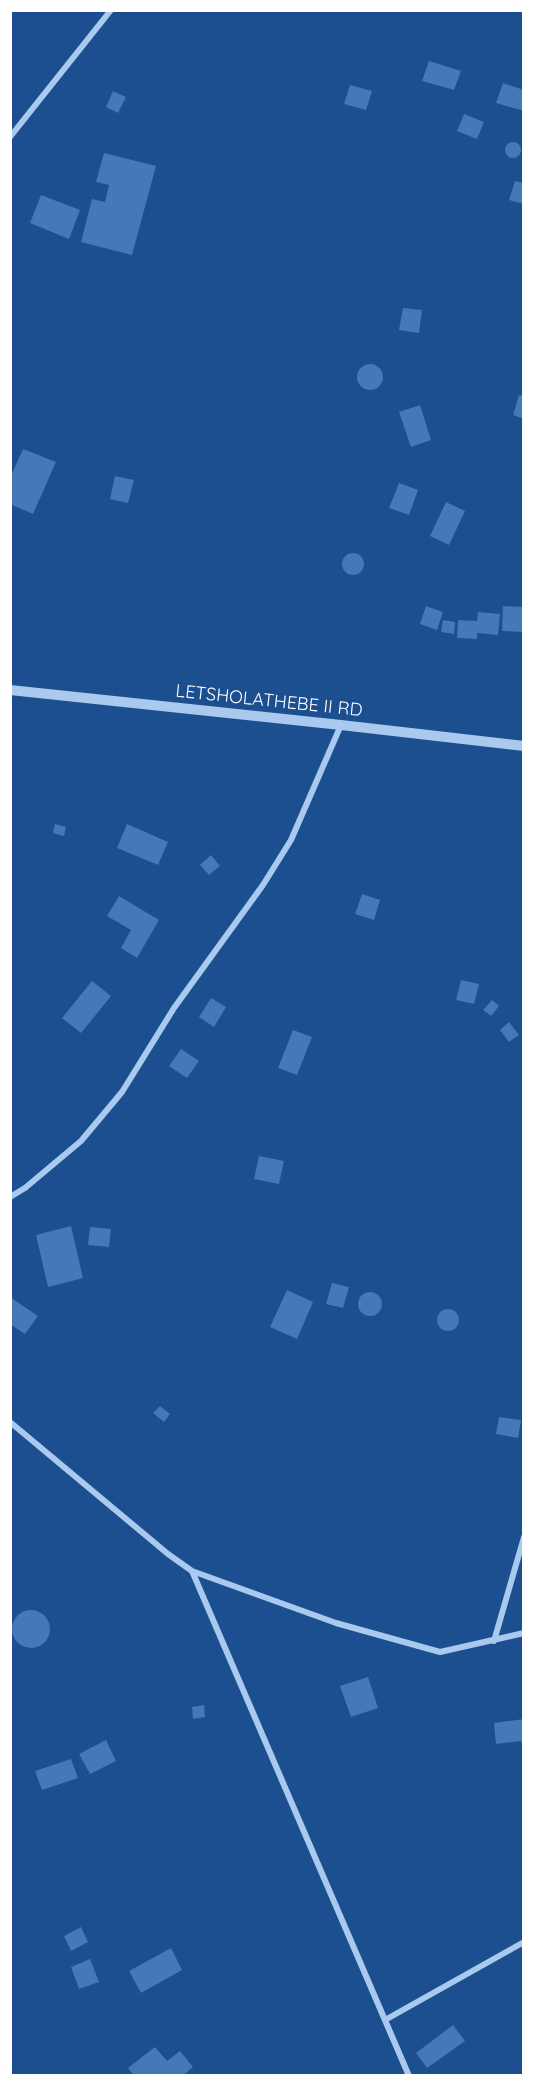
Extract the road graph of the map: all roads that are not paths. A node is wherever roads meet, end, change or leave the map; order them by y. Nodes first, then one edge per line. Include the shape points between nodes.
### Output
1 (111, 10) edge
2 (10, 137) edge
3 (10, 690) edge
4 (341, 724) junction
5 (524, 746) edge
6 (10, 1197) edge
7 (10, 1422) edge
8 (524, 1537) edge
9 (192, 1571) junction
10 (524, 1633) edge
11 (494, 1641) junction
12 (524, 1942) edge
13 (385, 2020) junction
14 (409, 2076) edge

1 - 2 street
3 - 4 street, LETSHOLATHEBE II RD
4 - 5 street, LETSHOLATHEBE II RD
4 - 6 street via 291,840 174,1008 122,1092 81,1141
7 - 9 street
8 - 11 street
9 - 11 street via 336,1623 440,1652
9 - 13 street
10 - 11 street
12 - 13 street
13 - 14 street

